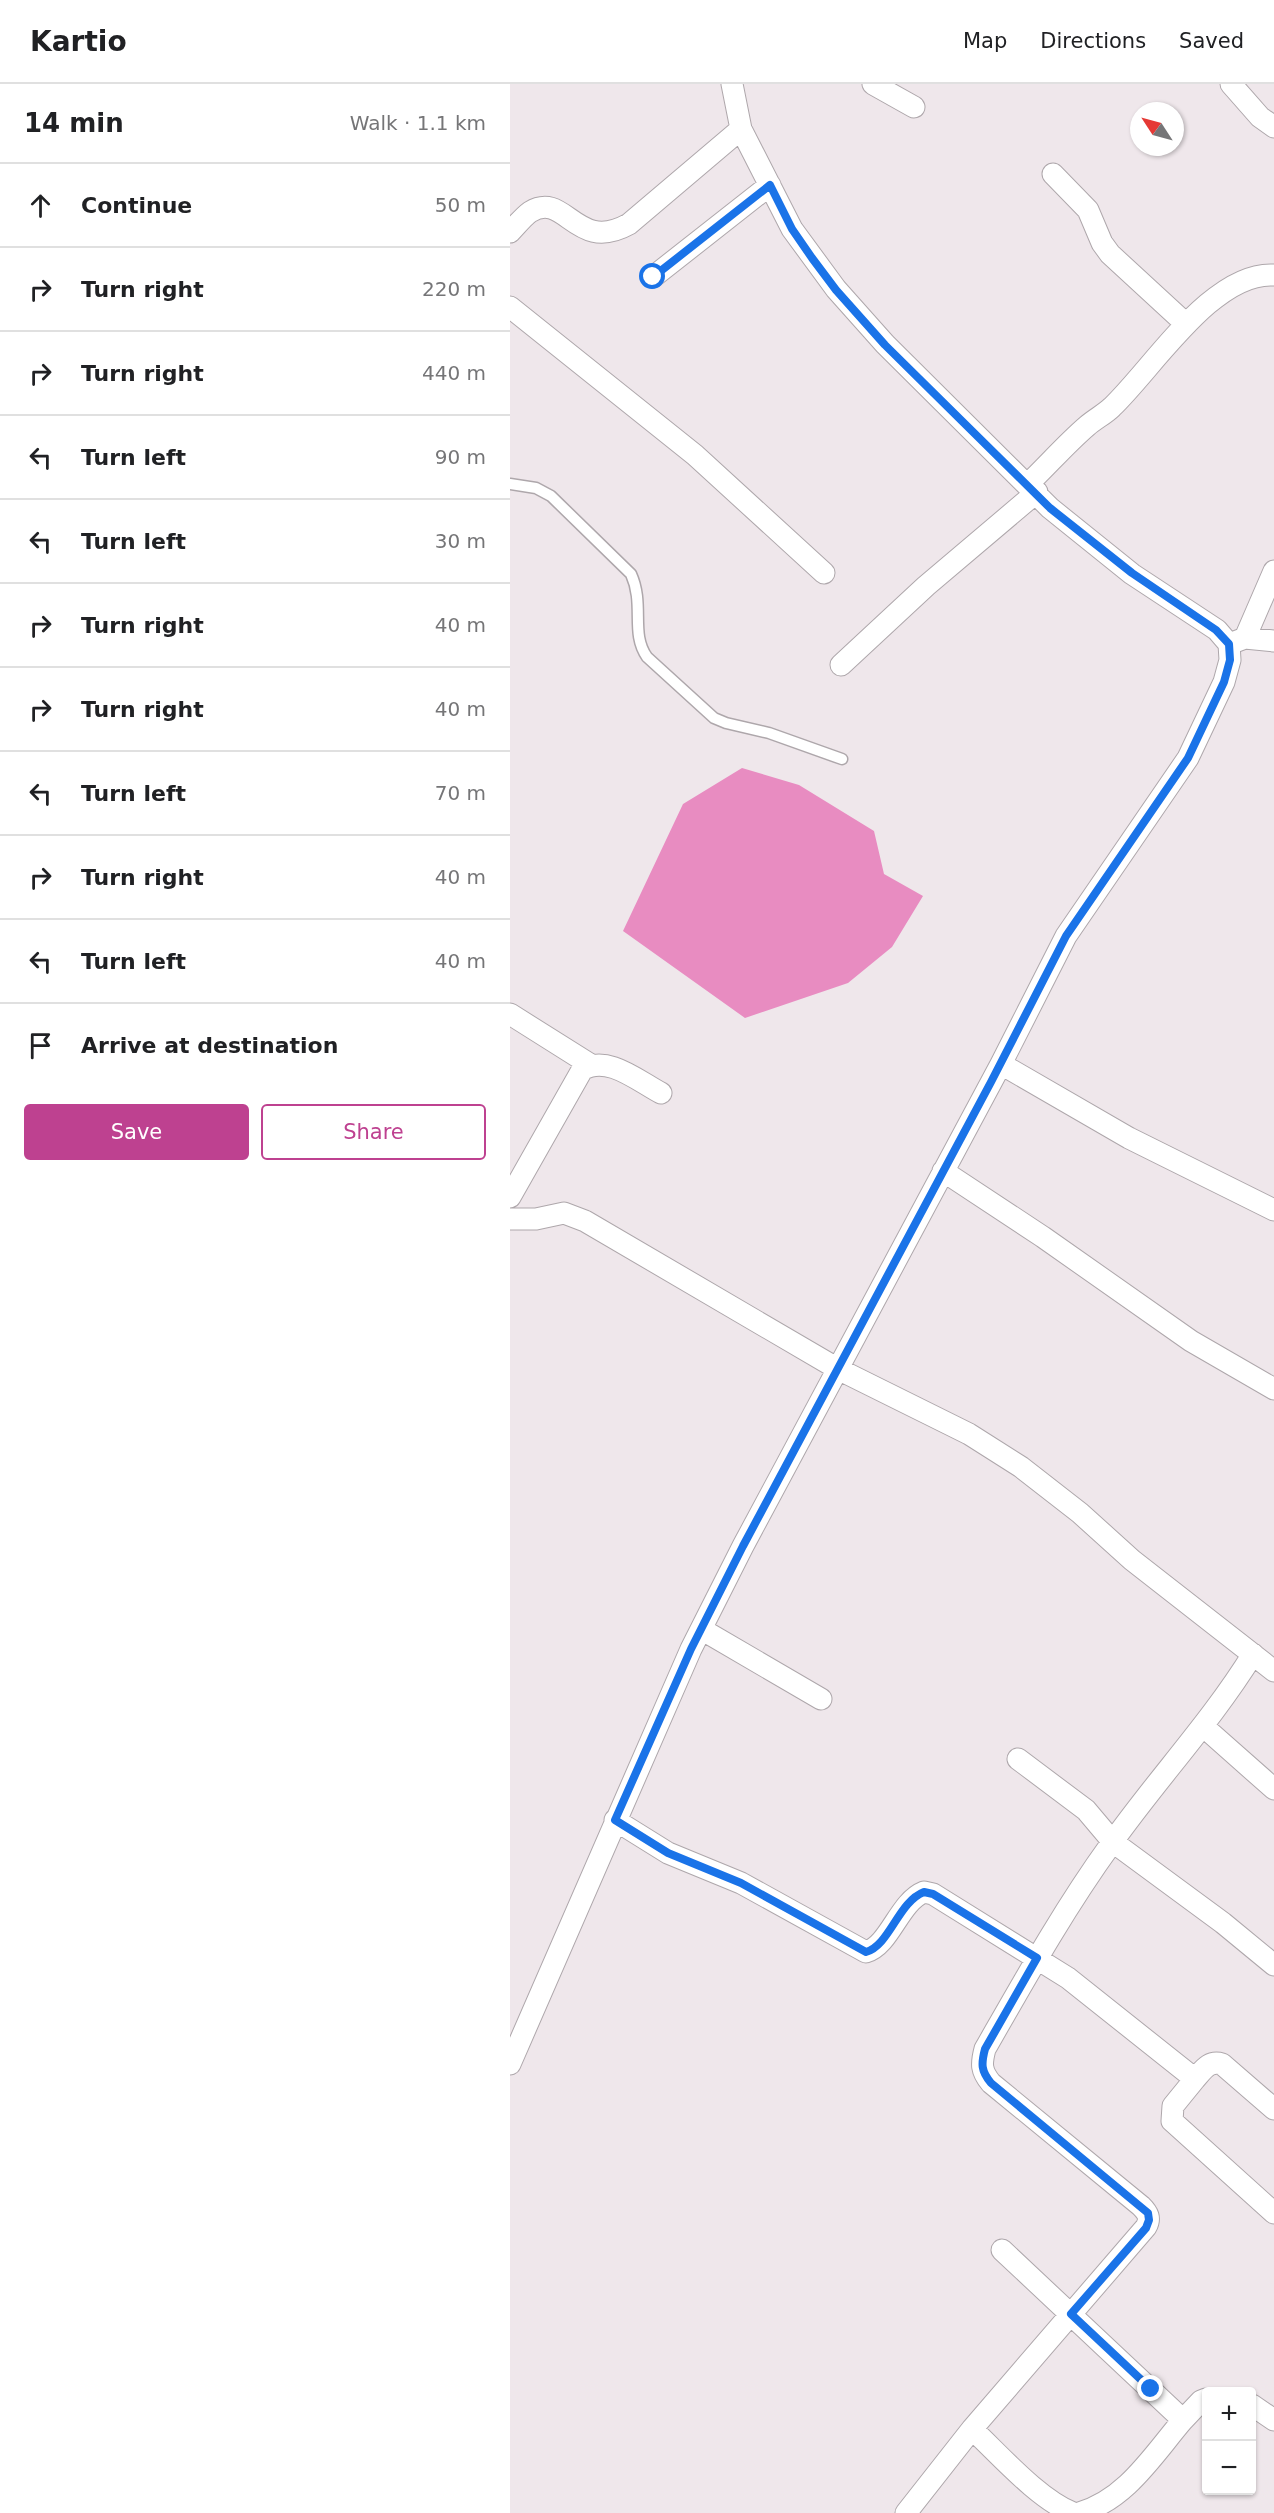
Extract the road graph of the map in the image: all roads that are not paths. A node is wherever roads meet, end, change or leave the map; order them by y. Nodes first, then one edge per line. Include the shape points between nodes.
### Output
1 (732, 84) edge
2 (873, 84) edge
3 (1231, 84) edge
4 (914, 107) dead end
5 (1274, 127) edge
6 (741, 129) junction
7 (1053, 174) dead end
8 (770, 185) junction
9 (510, 232) edge
10 (1274, 275) edge
11 (653, 277) dead end
12 (510, 307) edge
13 (1186, 324) junction
14 (510, 484) edge
15 (1033, 488) junction
16 (1274, 571) edge
17 (824, 573) dead end
18 (1237, 641) junction
19 (1274, 641) edge
20 (841, 665) dead end
21 (842, 759) dead end
22 (510, 1014) edge
23 (1000, 1064) junction
24 (591, 1065) junction
25 (661, 1093) dead end
26 (943, 1171) junction
27 (510, 1197) edge
28 (1274, 1210) edge
29 (510, 1219) edge
30 (838, 1369) junction
31 (1274, 1389) edge
32 (701, 1629) junction
33 (1253, 1654) junction
34 (1274, 1671) edge
35 (821, 1699) dead end
36 (1204, 1727) junction
37 (1018, 1759) dead end
38 (1274, 1789) edge
39 (615, 1820) junction
40 (1113, 1842) junction
41 (1037, 1958) junction
42 (1274, 1965) edge
43 (510, 2064) edge
44 (1195, 2079) junction
45 (1274, 2109) edge
46 (1274, 2213) edge
47 (1002, 2250) dead end
48 (1071, 2314) junction
49 (1202, 2401) edge
50 (1183, 2420) junction
51 (972, 2429) junction
52 (906, 2513) edge
53 (1072, 2513) edge
54 (1079, 2513) edge

1 - 6 street
2 - 4 street
3 - 5 street
6 - 8 street
6 - 9 street via 615,232 588,231 555,208 541,207
7 - 13 street via 1088,210 1110,254
8 - 11 street
8 - 15 street via 792,229 836,290 885,345
10 - 13 street via 1254,276 1234,285
12 - 17 street via 694,455
13 - 15 street via 1113,406 1081,431
14 - 21 lane via 551,496 631,574 638,588 639,646 714,717
15 - 18 street via 1050,508 1132,573
15 - 20 street
16 - 18 street
18 - 19 street
18 - 23 street via 1224,682 1188,758 1066,936
22 - 24 street
23 - 26 street
23 - 28 street via 1129,1138
24 - 25 street via 615,1068
24 - 27 street via 582,1070 573,1084
26 - 30 street
26 - 31 street via 1191,1341
29 - 30 street via 564,1213 585,1221
30 - 32 street
30 - 33 street via 969,1434 1021,1467
32 - 35 street
32 - 39 street
33 - 34 street
33 - 36 street
36 - 38 street
36 - 40 street
37 - 40 street via 1086,1810
39 - 41 street via 668,1853 741,1883 866,1952 878,1945 910,1900 924,1892
39 - 43 street
40 - 41 street
40 - 42 street
41 - 44 street
41 - 48 street via 985,2049 983,2074 1141,2206 1149,2220
44 - 45 street via 1215,2061
44 - 46 street via 1173,2106 1172,2121
47 - 48 street
48 - 50 street
48 - 51 street
49 - 50 street
50 - 54 street via 1122,2490 1091,2510
51 - 52 street
51 - 53 street via 1045,2496

